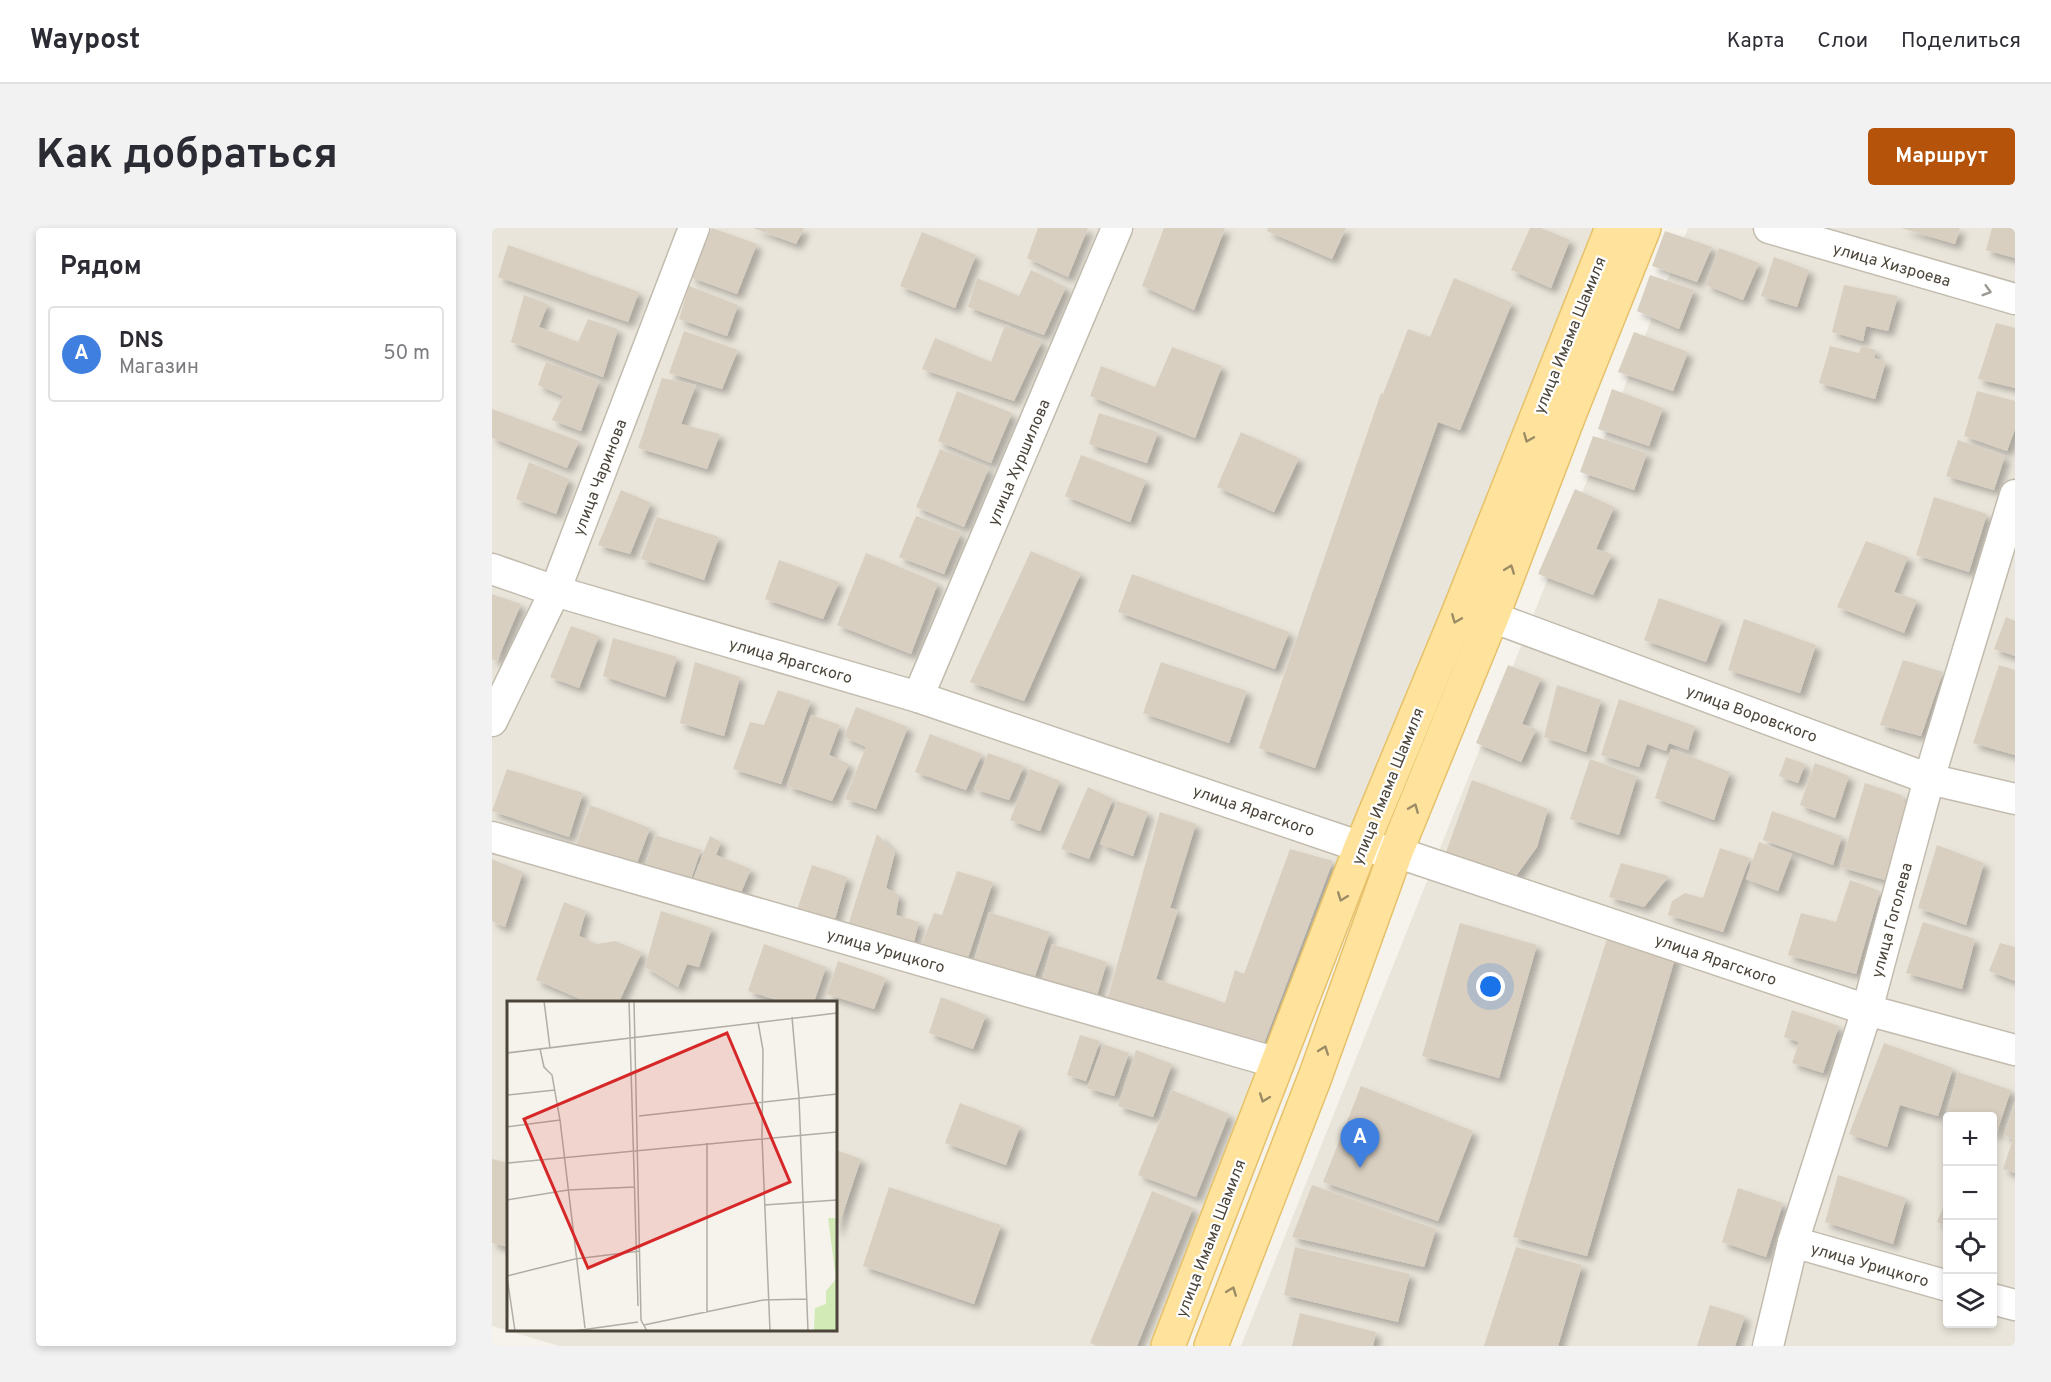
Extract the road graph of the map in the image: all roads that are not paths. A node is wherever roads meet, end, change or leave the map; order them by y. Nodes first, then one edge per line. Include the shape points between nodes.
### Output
1 (694, 228) edge
2 (1117, 228) edge
3 (1612, 228) edge
4 (1644, 228) edge
5 (1769, 228) edge
6 (2015, 300) edge
7 (2015, 495) edge
8 (492, 569) edge
9 (555, 591) junction
10 (1492, 617) junction
11 (918, 697) junction
12 (492, 721) edge
13 (1929, 779) junction
14 (2015, 799) edge
15 (492, 837) edge
16 (1361, 847) junction
17 (1396, 852) junction
18 (1867, 1010) junction
19 (2015, 1050) edge
20 (1279, 1056) junction
21 (1793, 1242) junction
22 (1943, 1285) edge
23 (1997, 1300) edge
24 (2015, 1305) edge
25 (1168, 1346) edge
26 (1211, 1346) edge
27 (1768, 1346) edge

1 - 9 street, улица Чаринова
2 - 11 street, улица Хуршилова
3 -> 16 main road, улица Имама Шамиля
10 -> 4 main road, улица Имама Шамиля
5 -> 6 street, улица Хизроева
7 - 13 street, улица Гоголева
8 - 9 street, улица Ярагского
9 - 11 street, улица Ярагского
9 - 12 street, улица Чаринова
10 - 13 street, улица Воровского
17 -> 10 main road, улица Имама Шамиля
11 - 16 street, улица Ярагского
13 - 14 street, улица Воровского
13 - 18 street, улица Гоголева
15 - 20 street, улица Урицкого via 1266,1060
16 - 17 street, улица Ярагского
16 -> 20 main road, улица Имама Шамиля
17 - 18 street, улица Ярагского
26 -> 17 main road, улица Имама Шамиля via 1315,1077
18 - 19 street, улица Ярагского
18 - 21 street, улица Гоголева
20 -> 25 main road, улица Имама Шамиля
21 - 22 street, улица Урицкого
21 - 27 street, улица Гоголева
23 - 24 street

